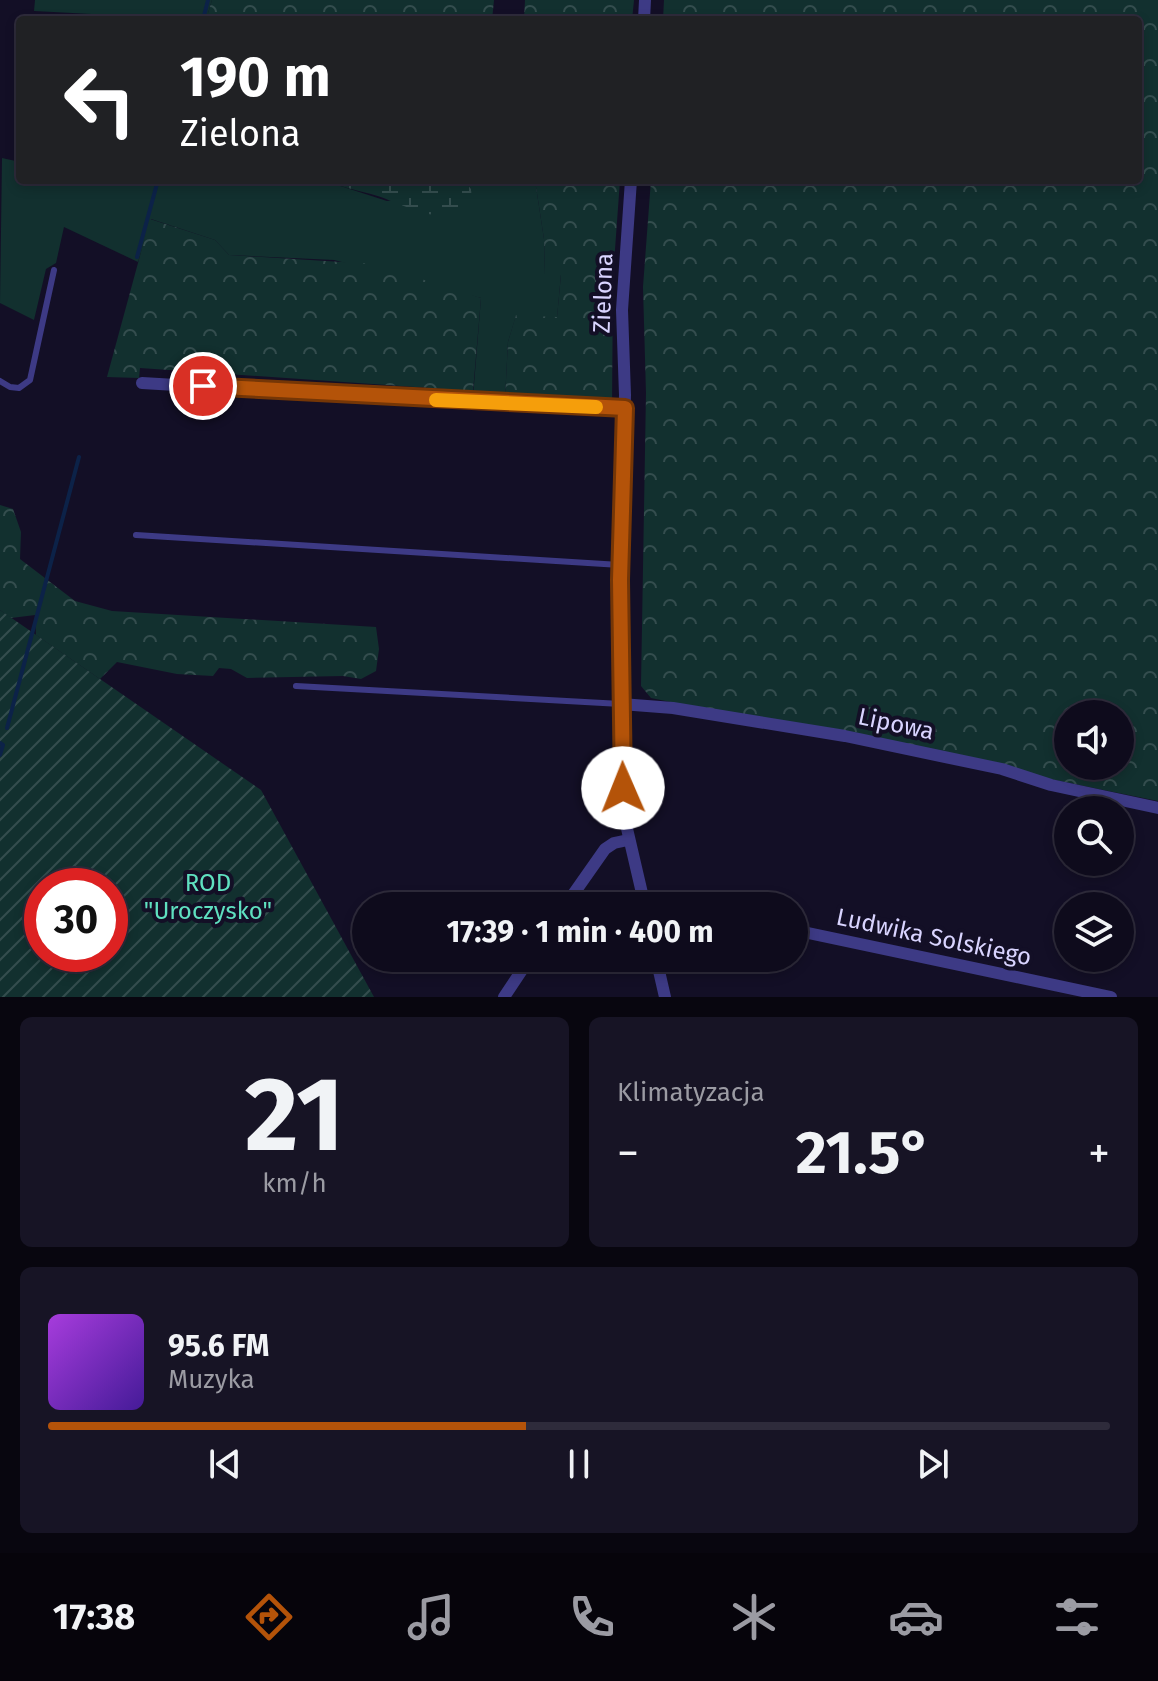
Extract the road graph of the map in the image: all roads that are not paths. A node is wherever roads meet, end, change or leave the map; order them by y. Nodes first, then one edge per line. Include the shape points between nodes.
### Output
1 (631, 184) edge
2 (54, 270) dead end
3 (0, 381) edge
4 (142, 383) dead end
5 (625, 408) junction
6 (136, 535) dead end
7 (620, 565) junction
8 (296, 686) dead end
9 (621, 704) junction
10 (1158, 808) edge
11 (628, 840) junction
12 (575, 892) edge
13 (641, 892) edge
14 (808, 933) edge
15 (521, 972) edge
16 (659, 972) edge
17 (504, 997) edge
18 (665, 997) edge
19 (1111, 997) edge

1 - 5 street, Zielona via 622,310
2 - 3 lane via 30,380 19,388
4 - 5 street
5 - 7 street, Zielona
6 - 7 lane
7 - 9 street, Zielona
8 - 9 lane
9 - 10 street, Lipowa via 845,736
9 - 11 street, Zielona
11 - 12 street via 605,849
11 - 13 street, Zielona
14 - 19 street, Ludwika Solskiego
15 - 17 street
16 - 18 street

